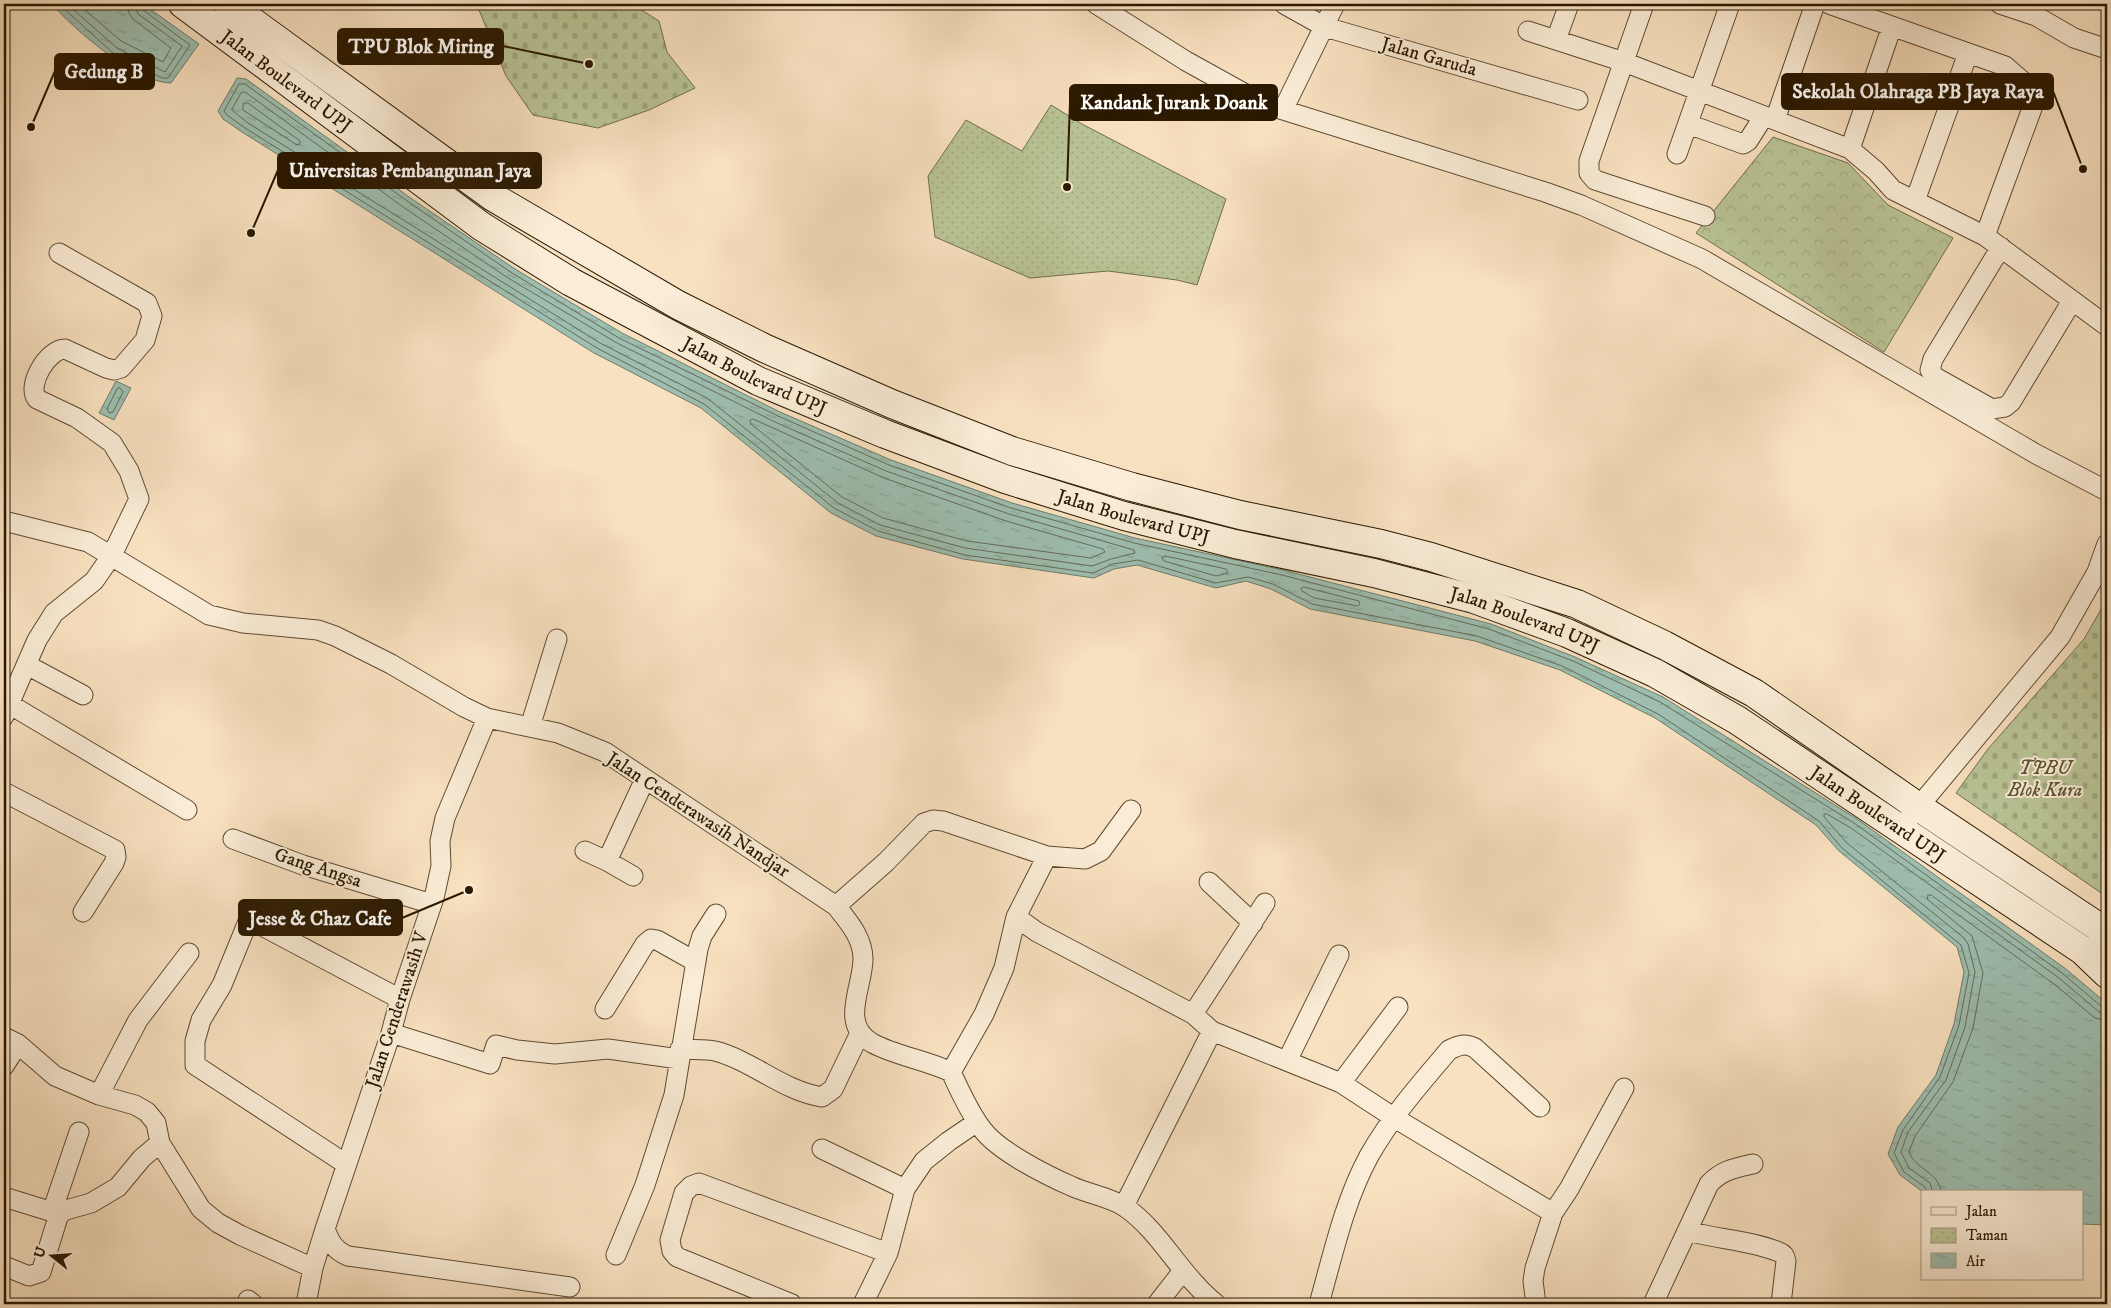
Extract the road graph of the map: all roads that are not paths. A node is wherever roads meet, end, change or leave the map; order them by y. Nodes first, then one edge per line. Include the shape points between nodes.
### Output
1 (182, 4) edge
2 (228, 4) edge
3 (1096, 4) edge
4 (1284, 4) edge
5 (1335, 4) edge
6 (1568, 4) edge
7 (1644, 4) edge
8 (1730, 4) edge
9 (1815, 4) edge
10 (1829, 4) edge
11 (2000, 4) edge
12 (2038, 10) edge
13 (1892, 26) junction
14 (1324, 27) junction
15 (1528, 31) dead end
16 (248, 35) junction
17 (1556, 40) junction
18 (2107, 50) edge
19 (1968, 53) junction
20 (1624, 62) junction
21 (1700, 91) junction
22 (1578, 100) dead end
23 (1283, 110) junction
24 (1769, 118) junction
25 (1688, 124) junction
26 (1850, 149) junction
27 (1677, 154) dead end
28 (1915, 201) junction
29 (1705, 216) dead end
30 (1985, 236) junction
31 (2001, 247) junction
32 (59, 253) dead end
33 (2072, 301) junction
34 (2107, 326) edge
35 (2107, 492) edge
36 (4, 521) edge
37 (2107, 544) edge
38 (112, 555) junction
39 (557, 639) dead end
40 (27, 665) junction
41 (83, 695) dead end
42 (5, 707) edge
43 (487, 718) junction
44 (530, 727) junction
45 (645, 779) junction
46 (4, 792) edge
47 (1917, 806) junction
48 (187, 810) dead end
49 (1131, 810) dead end
50 (1900, 829) junction
51 (233, 839) dead end
52 (585, 851) dead end
53 (1046, 856) junction
54 (608, 861) junction
55 (633, 876) dead end
56 (1209, 882) dead end
57 (1265, 903) dead end
58 (432, 904) junction
59 (836, 906) junction
60 (83, 912) dead end
61 (716, 914) dead end
62 (1016, 917) junction
63 (1253, 922) junction
64 (2107, 936) edge
65 (189, 953) dead end
66 (1339, 955) dead end
67 (696, 962) junction
68 (2107, 974) edge
69 (400, 999) junction
70 (1398, 1007) dead end
71 (605, 1009) dead end
72 (1193, 1014) junction
73 (1212, 1031) junction
74 (392, 1033) junction
75 (860, 1033) junction
76 (11, 1041) edge
77 (679, 1054) junction
78 (1287, 1060) junction
79 (4, 1066) edge
80 (950, 1072) junction
81 (1341, 1083) junction
82 (1624, 1088) dead end
83 (99, 1095) junction
84 (1540, 1107) dead end
85 (1393, 1118) junction
86 (977, 1122) junction
87 (79, 1132) dead end
88 (160, 1143) junction
89 (822, 1149) dead end
90 (346, 1164) junction
91 (1753, 1164) dead end
92 (905, 1189) junction
93 (4, 1197) edge
94 (1124, 1206) junction
95 (56, 1213) junction
96 (1553, 1213) junction
97 (325, 1229) junction
98 (1688, 1231) junction
99 (888, 1253) junction
100 (616, 1255) dead end
101 (4, 1266) edge
102 (313, 1268) junction
103 (1182, 1272) junction
104 (570, 1287) dead end
105 (306, 1304) edge
106 (792, 1304) edge
107 (863, 1304) edge
108 (1157, 1304) edge
109 (1216, 1304) edge
110 (1318, 1304) edge
111 (1536, 1304) edge
112 (1653, 1304) edge
113 (1782, 1304) edge

1 - 16 street, Jalan Boulevard UPJ
2 - 16 street, Jalan Boulevard UPJ
3 - 23 street via 1250,98
4 - 14 street, Jalan Garuda
5 - 14 street
6 - 17 street
7 - 20 street
8 - 21 street
9 - 24 street
10 - 13 street
11 - 12 street
12 - 18 street via 2074,38
13 - 19 street
13 - 26 street
14 - 22 street, Jalan Garuda
14 - 23 street
15 - 17 street
16 - 47 street, Jalan Boulevard UPJ via 493,197 678,306 764,348 892,404 1012,451 1132,488 1240,516 1431,557 1577,604 1754,693
16 - 50 street, Jalan Boulevard UPJ via 384,155 481,226 571,282 758,381 1005,479 1115,514 1474,599 1567,633 1655,673 1737,720
17 - 20 street
19 - 28 street
19 - 30 street via 2005,66 2034,91 2034,103
20 - 21 street
20 - 29 street via 1589,161 1589,173 1595,180
21 - 24 street
21 - 25 street
23 - 35 street via 1545,192 1702,259
24 - 25 street via 1743,144
24 - 26 street
25 - 27 street
26 - 28 street via 1893,190
28 - 30 street
30 - 31 street
31 - 33 street
31 - 33 street via 1933,359 1930,370 1935,377 1992,408 2005,407
32 - 38 street via 147,303 152,316 145,340 121,368 106,368 65,349 58,349 42,366 32,388 37,399 77,418 112,443 129,470 139,499
33 - 34 street
36 - 38 street, Jalan Cenderawasih Nandjar via 88,542
37 - 47 street via 2097,572 2060,637
38 - 40 street via 94,581 54,613 37,640
38 - 43 street, Jalan Cenderawasih Nandjar via 209,615 242,623 310,628 327,633 392,664
39 - 44 street
40 - 41 street
40 - 42 street
42 - 48 street
43 - 44 street, Jalan Cenderawasih Nandjar
43 - 58 street, Jalan Cenderawasih V via 445,818 440,841 441,866
44 - 45 street, Jalan Cenderawasih Nandjar via 558,733 605,752
45 - 54 street
45 - 59 street, Jalan Cenderawasih Nandjar
46 - 60 street via 115,850 114,863
47 - 50 street
47 - 64 street, Jalan Boulevard UPJ via 2097,926
49 - 53 street via 1101,851 1085,859
50 - 68 street, Jalan Boulevard UPJ via 2082,950
51 - 58 street, Gang Angsa via 302,865
52 - 54 street
53 - 59 street via 933,820 924,823
53 - 62 street
54 - 55 street
56 - 63 street
57 - 63 street
58 - 69 street, Jalan Cenderawasih V
59 - 75 street, Jalan Cenderawasih Nandjar via 853,926 861,946 863,960 854,1017
61 - 67 street via 702,936
62 - 72 street via 1036,932
62 - 80 street via 1004,968 984,1014
63 - 72 street
65 - 83 street via 138,1020
66 - 78 street
67 - 71 street via 650,939
67 - 77 street
69 - 74 street, Jalan Cenderawasih V
69 - 90 street via 249,919 222,986 201,1020 195,1041 195,1065
70 - 81 street
72 - 73 street
73 - 78 street
73 - 94 street
74 - 77 street via 490,1064 496,1045 555,1054 608,1048
74 - 90 street, Jalan Cenderawasih V
75 - 77 street via 833,1089 822,1097 806,1094 714,1051
75 - 80 street via 871,1043
76 - 79 street
76 - 83 street via 55,1076
77 - 100 street via 674,1095 665,1125
78 - 81 street
80 - 86 street
81 - 85 street
82 - 96 street
83 - 88 street via 135,1104 147,1112 156,1123
84 - 85 street via 1475,1048 1458,1045 1449,1050
85 - 96 street
85 - 110 street via 1368,1158 1348,1205
86 - 92 street via 924,1161
86 - 94 street via 1000,1146 1029,1164 1072,1186
87 - 95 street
88 - 95 street via 142,1158 118,1187 91,1203
88 - 102 street via 201,1208 218,1223
89 - 92 street
90 - 97 street, Jalan Cenderawasih V
91 - 98 street via 1726,1169 1708,1184
92 - 99 street
93 - 95 street
94 - 103 street via 1159,1241
95 - 101 street via 41,1272 28,1276
96 - 111 street via 1535,1268
97 - 102 street, Jalan Cenderawasih V
97 - 104 street via 334,1247 348,1256
98 - 112 street
98 - 113 street via 1780,1252 1786,1261
99 - 106 street via 699,1183 691,1186 684,1193 670,1240 677,1258
99 - 107 street
102 - 105 street, Jalan Cenderawasih V
103 - 108 street
103 - 109 street

